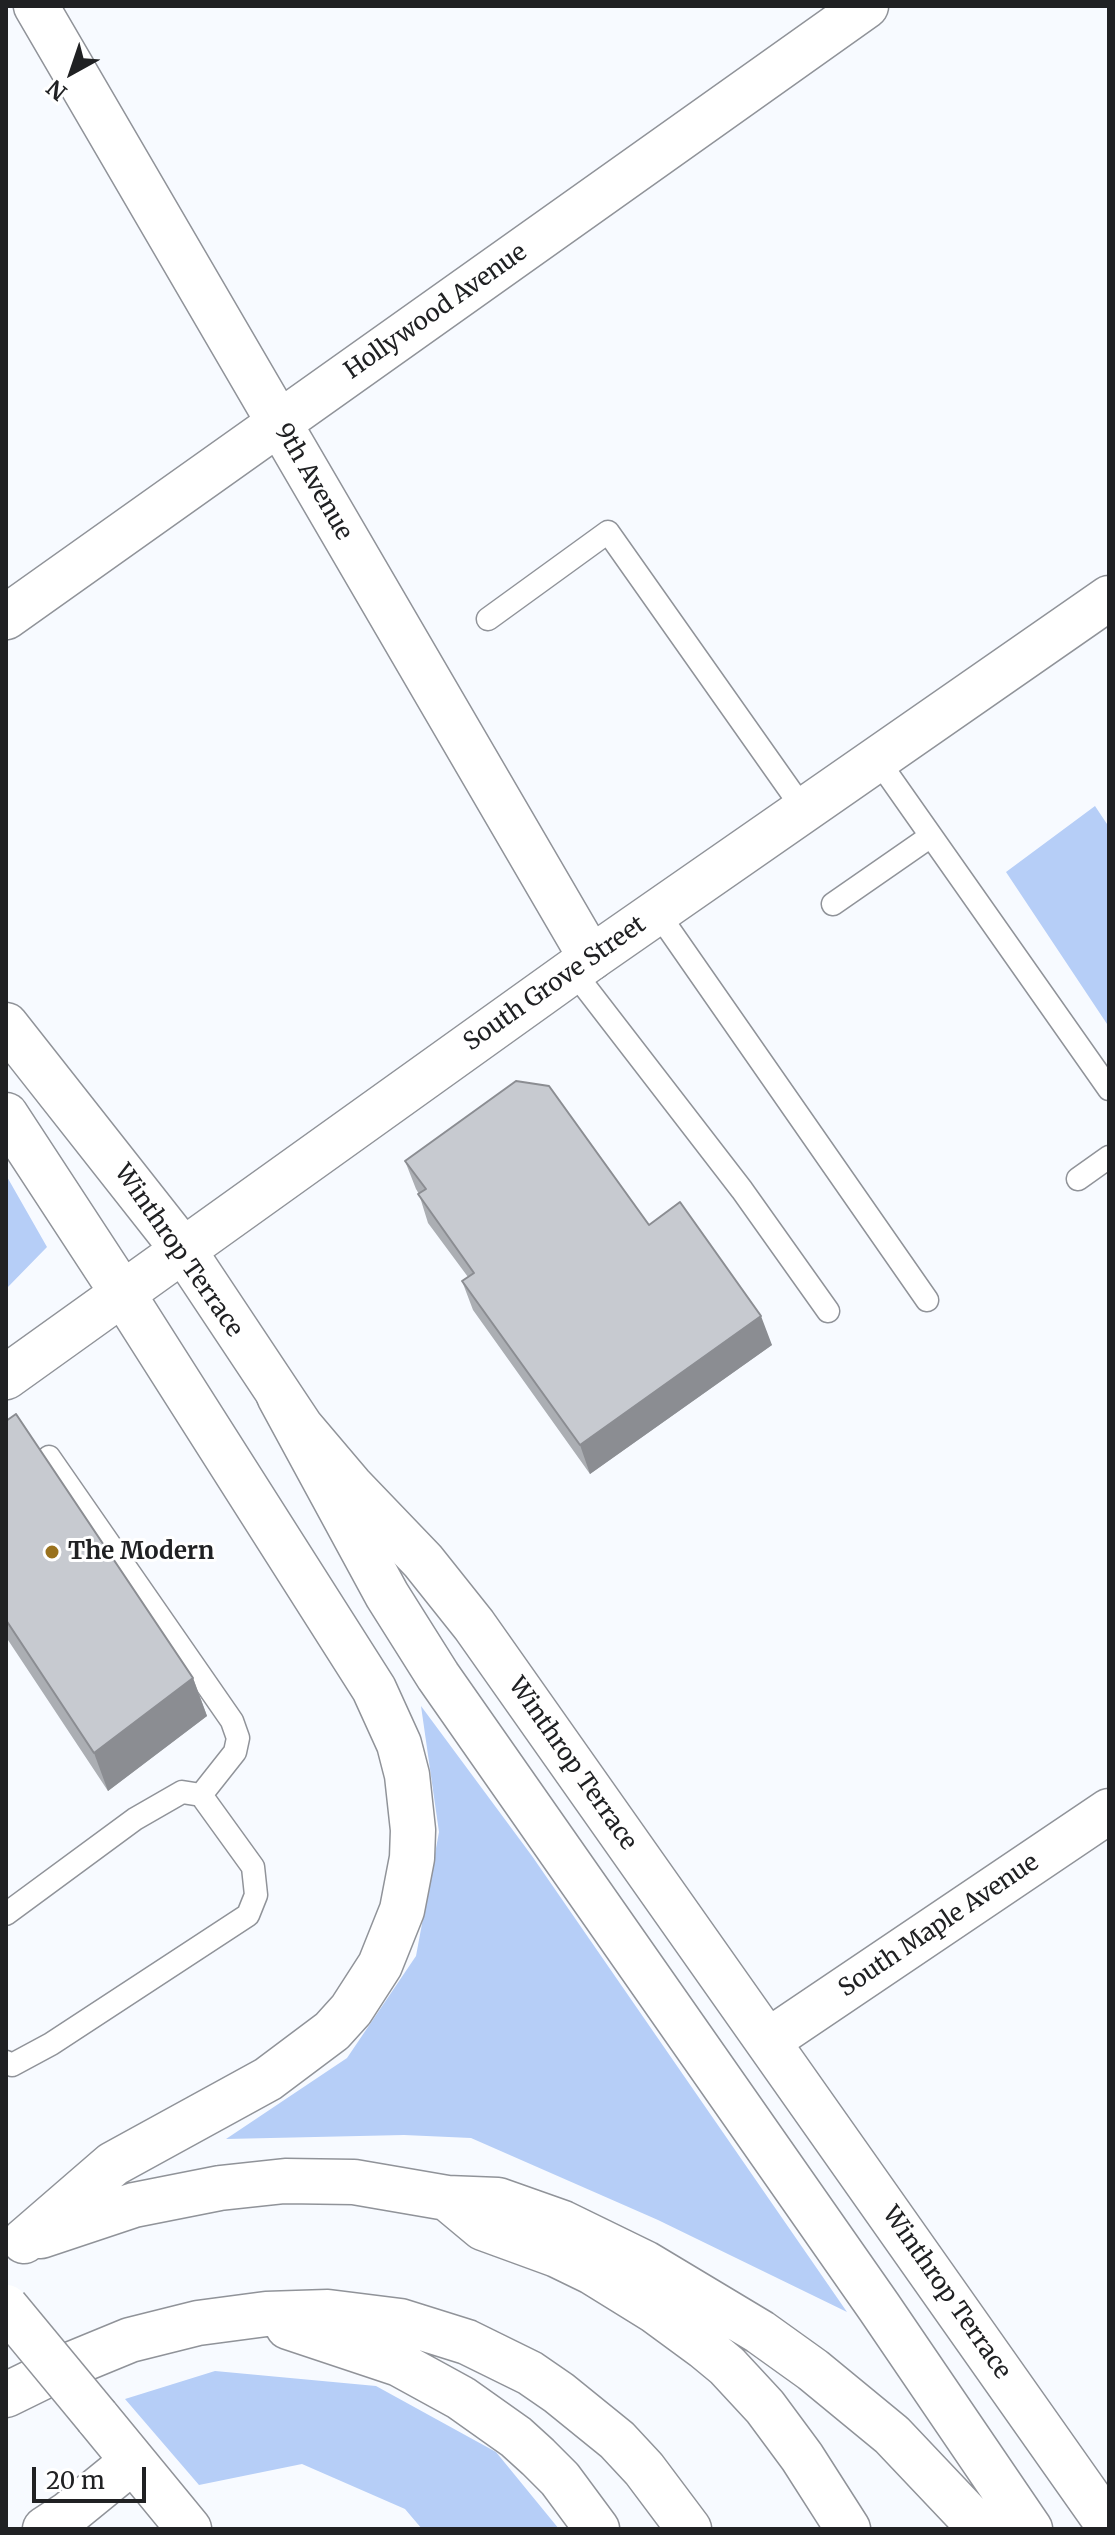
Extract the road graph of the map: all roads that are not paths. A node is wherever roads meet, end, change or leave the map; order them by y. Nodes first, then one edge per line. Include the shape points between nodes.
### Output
1 (36, 6) edge
2 (866, 6) edge
3 (279, 424) junction
4 (1109, 598) edge
5 (6, 617) edge
6 (488, 619) dead end
7 (877, 759) junction
8 (804, 810) junction
9 (931, 836) junction
10 (833, 904) dead end
11 (657, 912) junction
12 (582, 964) junction
13 (6, 1025) edge
14 (1109, 1089) edge
15 (6, 1115) edge
16 (1109, 1157) edge
17 (1078, 1179) dead end
18 (184, 1251) junction
19 (123, 1294) junction
20 (927, 1300) dead end
21 (828, 1311) dead end
22 (6, 1377) edge
23 (279, 1396) junction
24 (49, 1457) edge
25 (201, 1795) junction
26 (1109, 1811) edge
27 (6, 1914) edge
28 (768, 2041) junction
29 (6, 2062) edge
30 (447, 2198) junction
31 (15, 2246) edge
32 (6, 2307) edge
33 (239, 2316) junction
34 (6, 2395) edge
35 (133, 2461) junction
36 (1109, 2526) edge
37 (45, 2529) edge
38 (189, 2529) edge
39 (597, 2529) edge
40 (689, 2529) edge
41 (848, 2529) edge
42 (981, 2529) edge
43 (1030, 2529) edge

1 - 3 main road, 9th Avenue
2 - 3 main road, Hollywood Avenue
3 - 5 main road, Hollywood Avenue
3 - 12 main road, 9th Avenue
4 - 7 main road, South Grove Street
6 - 8 lane via 608,532
7 - 8 main road, South Grove Street
7 - 9 lane
8 - 11 main road, South Grove Street
9 - 10 lane
9 - 14 lane
11 - 12 main road, South Grove Street
11 - 20 lane
12 - 18 main road, South Grove Street
12 - 21 lane
13 - 18 main road, Winthrop Terrace
15 - 19 main road
16 - 17 lane
18 - 19 main road, South Grove Street
18 - 23 main road, Winthrop Terrace
19 - 22 main road, South Grove Street
19 - 31 main road via 374,1689 407,1775 412,1858 402,1910 380,1965 332,2031 268,2079 113,2164
23 - 28 main road, Winthrop Terrace via 326,1458 423,1561 474,1625
23 - 43 main road via 387,1595 446,1689
24 - 25 lane via 232,1721 238,1738 235,1752
25 - 27 lane via 182,1792 135,1819
25 - 29 lane via 253,1867 256,1895 248,1915 51,2044 12,2065
26 - 28 main road, South Maple Avenue
28 - 36 main road, Winthrop Terrace
30 - 31 main road via 354,2182 285,2181 220,2188 134,2205
30 - 41 main road via 483,2228 592,2272 704,2347 765,2407
30 - 42 main road via 498,2200 534,2211 706,2297 813,2370 892,2435
32 - 35 main road, bridge
33 - 34 main road via 130,2340
33 - 39 main road via 346,2345 430,2379 516,2437 560,2479
33 - 40 main road via 364,2315 433,2329 498,2356 600,2424 644,2469
35 - 37 main road
35 - 38 main road

